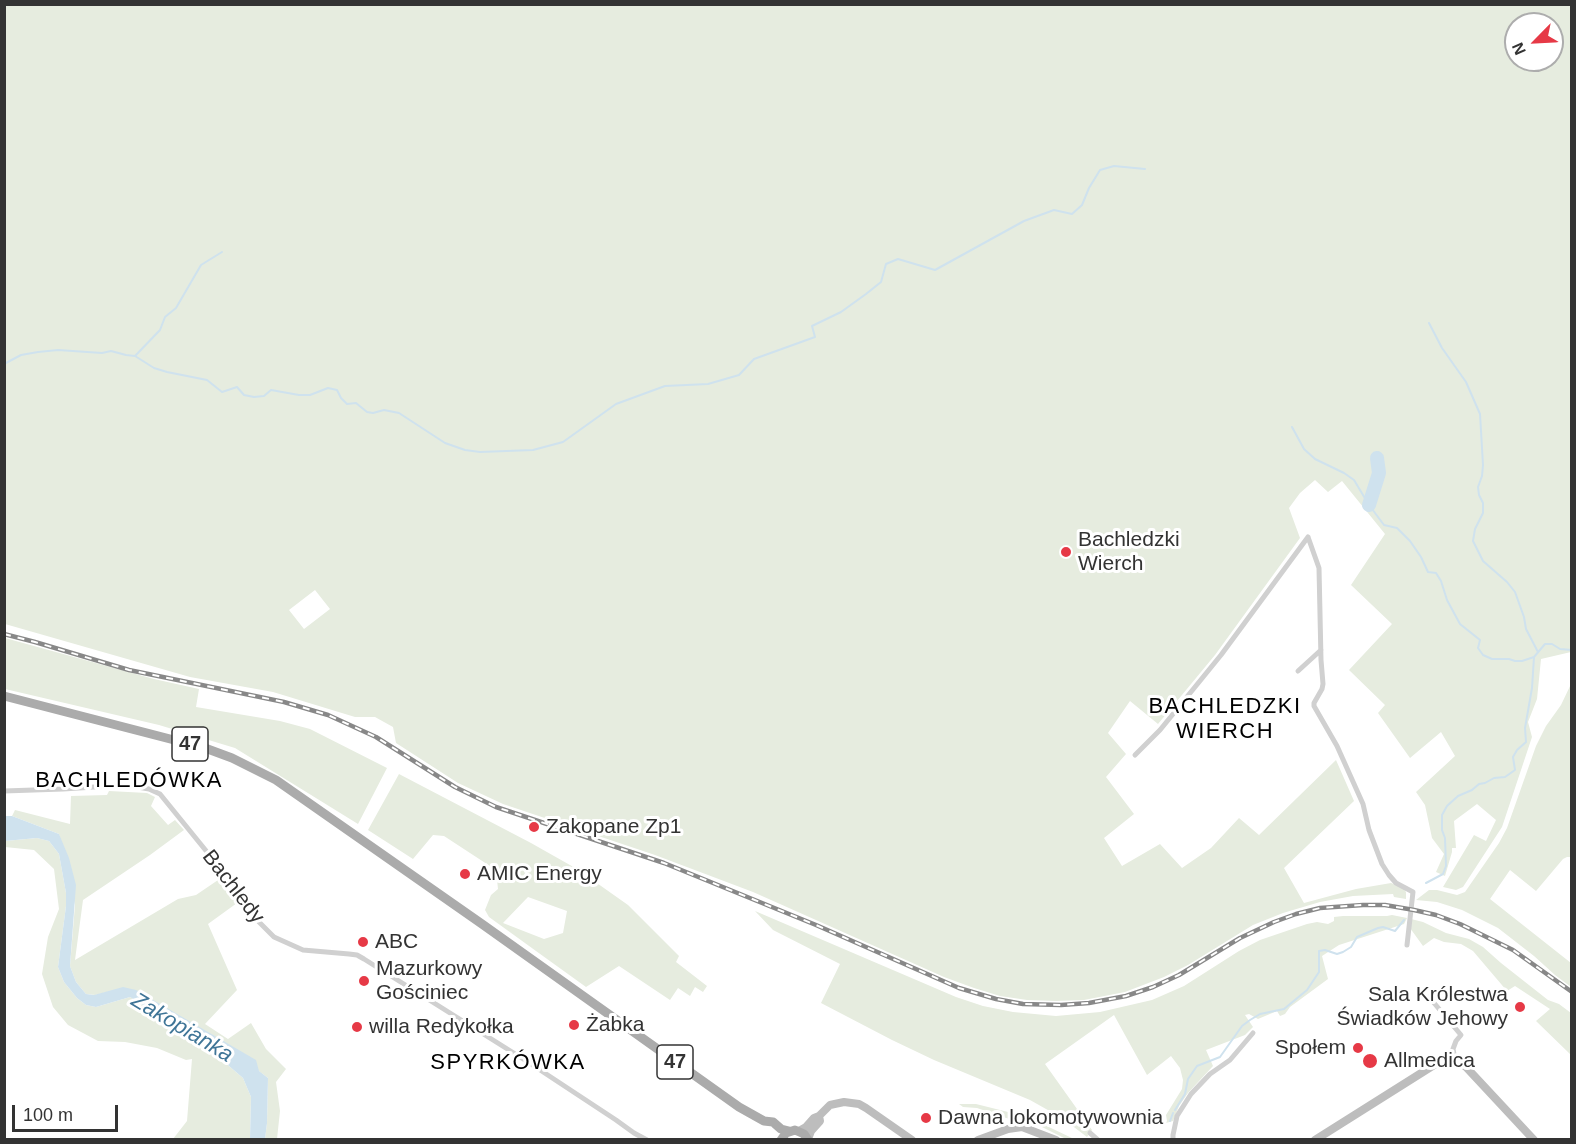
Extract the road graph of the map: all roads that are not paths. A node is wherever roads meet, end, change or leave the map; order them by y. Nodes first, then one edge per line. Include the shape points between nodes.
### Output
1 (1321, 650) junction
2 (1298, 671) dead end
3 (4, 696) edge
4 (1135, 755) dead end
5 (4, 791) edge
6 (1407, 945) dead end
7 (1429, 997) dead end
8 (1253, 1033) dead end
9 (1455, 1059) junction
10 (1434, 1065) joint
11 (819, 1116) junction
12 (764, 1121) junction
13 (794, 1131) junction
14 (1090, 1132) dead end
15 (808, 1139) edge
16 (647, 1140) edge
17 (781, 1140) edge
18 (912, 1140) edge
19 (978, 1140) edge
20 (1056, 1140) edge
21 (1098, 1140) edge
22 (1173, 1140) edge
23 (1315, 1140) edge
24 (1534, 1140) edge

1 - 2 street
1 - 4 street via 1319,568 1308,537 1221,655
1 - 6 street via 1322,689 1314,706 1363,804 1368,830 1382,864 1396,883 1413,892
3 - 12 main road, 47 via 205,748 276,780
5 - 16 street, Bachledy via 126,785 159,794 274,937 303,950 357,955
7 - 9 street via 1461,1035 1453,1049
8 - 22 street via 1230,1060 1191,1094 1178,1116
9 - 10 street
9 - 24 street
10 - 23 street
11 - 13 street
11 - 15 street
11 - 18 street via 832,1104 859,1104
12 - 13 main road, 47
12 - 17 main road, 47
13 - 15 main road, 47
13 - 17 main road, 47
14 - 21 street
19 - 20 street via 1008,1128 1022,1127

